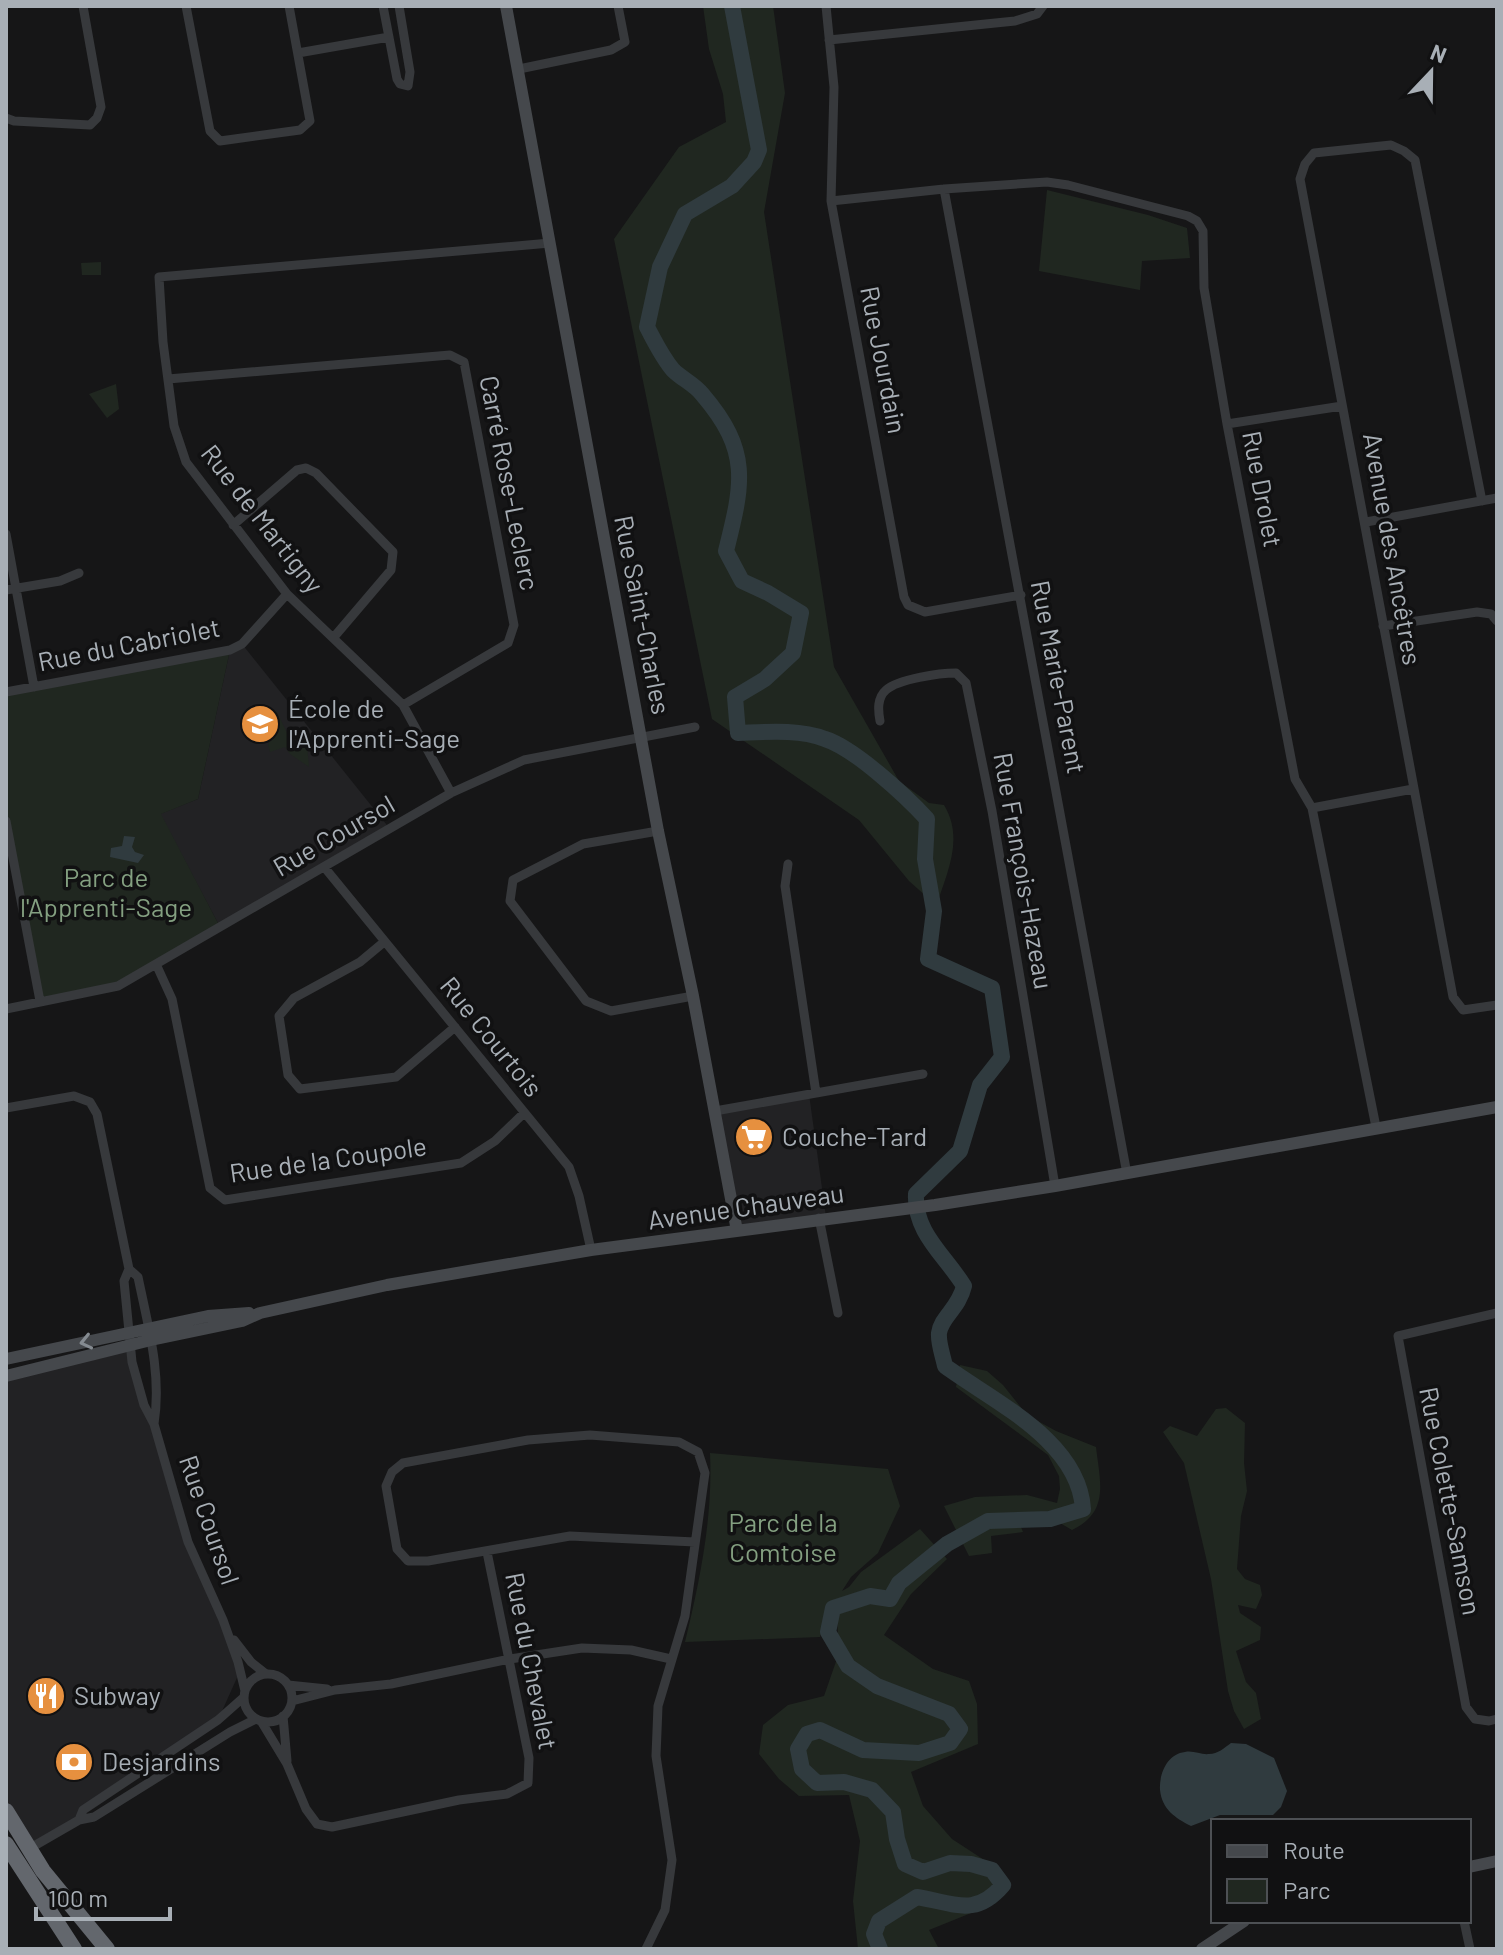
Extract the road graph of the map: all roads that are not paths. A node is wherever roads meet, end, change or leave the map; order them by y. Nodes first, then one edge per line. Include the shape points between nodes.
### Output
1 (83, 6) edge
2 (186, 6) edge
3 (289, 6) edge
4 (383, 6) edge
5 (399, 6) edge
6 (506, 6) edge
7 (618, 6) edge
8 (826, 6) edge
9 (1043, 6) edge
10 (389, 37) junction
11 (829, 40) junction
12 (298, 53) junction
13 (519, 69) junction
14 (6, 118) edge
15 (944, 189) junction
16 (831, 201) junction
17 (550, 243) junction
18 (168, 379) junction
19 (1342, 406) junction
20 (1227, 424) junction
21 (1497, 498) edge
22 (1482, 501) junction
23 (1366, 522) junction
24 (233, 525) junction
25 (6, 534) edge
26 (79, 573) dead end
27 (11, 589) edge
28 (287, 594) junction
29 (1021, 595) junction
30 (1497, 621) edge
31 (1383, 626) junction
32 (334, 637) junction
33 (34, 687) junction
34 (6, 692) edge
35 (403, 705) junction
36 (880, 721) dead end
37 (695, 727) dead end
38 (642, 738) junction
39 (1413, 789) junction
40 (451, 793) junction
41 (1312, 808) junction
42 (6, 821) edge
43 (658, 831) junction
44 (788, 864) dead end
45 (325, 868) junction
46 (20, 898) junction
47 (6, 900) edge
48 (384, 942) junction
49 (156, 964) junction
50 (693, 996) junction
51 (40, 1001) junction
52 (1497, 1005) edge
53 (6, 1009) edge
54 (455, 1027) junction
55 (923, 1074) dead end
56 (816, 1093) junction
57 (1497, 1107) edge
58 (6, 1108) edge
59 (715, 1111) junction
60 (524, 1113) junction
61 (1376, 1127) junction
62 (1127, 1174) junction
63 (1055, 1186) junction
64 (819, 1218) junction
65 (737, 1231) junction
66 (591, 1250) junction
67 (129, 1269) junction
68 (838, 1313) dead end
69 (1497, 1313) edge
70 (150, 1334) junction
71 (129, 1339) junction
72 (6, 1359) edge
73 (6, 1376) edge
74 (154, 1424) junction
75 (695, 1542) junction
76 (487, 1552) junction
77 (227, 1631) junction
78 (510, 1659) junction
79 (671, 1659) junction
80 (266, 1674) junction
81 (288, 1685) junction
82 (335, 1690) junction
83 (244, 1694) junction
84 (292, 1701) junction
85 (283, 1716) junction
86 (1497, 1719) edge
87 (258, 1720) junction
88 (287, 1764) junction
89 (6, 1811) edge
90 (79, 1820) junction
91 (16, 1850) edge
92 (1497, 1861) edge
93 (1471, 1867) edge
94 (1241, 1923) edge
95 (1464, 1923) edge
96 (74, 1949) edge
97 (107, 1949) edge
98 (646, 1949) edge
99 (1202, 1949) edge
100 (1470, 1949) edge

1 - 14 street via 101,107 97,118 90,125
2 - 12 street via 210,131 220,141 300,130 310,121
3 - 12 street
4 - 10 street
5 - 10 street via 408,86 397,79
6 - 13 main road, Rue Saint-Charles
7 - 13 street via 625,42 611,50
8 - 11 street, Rue Jourdain
9 - 11 street via 1037,14 1015,21
10 - 12 street
11 - 16 street, Rue Jourdain via 834,87
13 - 17 main road, Rue Saint-Charles
15 - 16 street, Rue Drolet
15 - 20 street, Rue Drolet via 1047,182 1197,221 1203,231 1204,288
15 - 29 street, Rue Marie-Parent
16 - 29 street, Rue Jourdain via 904,597 908,605 925,612
17 - 18 street, Rue de Martigny via 159,277
17 - 38 main road, Rue Saint-Charles
18 - 24 street, Rue de Martigny via 174,426 186,462
18 - 35 street, Carré Rose-Leclerc via 450,355 464,362 514,625 508,643
19 - 20 street
19 - 22 street, Avenue des Ancêtres via 1300,179 1314,153 1391,145 1415,160
19 - 23 street, Avenue des Ancêtres
20 - 41 street, Rue Drolet via 1295,779
21 - 22 street
22 - 23 street
23 - 31 street, Avenue des Ancêtres
24 - 28 street, Rue de Martigny
24 - 32 street via 306,468 393,552 391,570
25 - 27 street
26 - 27 street
27 - 33 street
28 - 32 street, Rue de Martigny
28 - 33 street, Rue du Cabriolet via 242,644 230,650
29 - 62 street, Rue Marie-Parent
30 - 31 street via 1477,612
31 - 39 street, Avenue des Ancêtres
32 - 35 street, Rue de Martigny
33 - 34 street, Rue du Cabriolet
35 - 40 street, Rue de Martigny
36 - 63 street, Rue François-Hazeau via 881,697 899,682 956,673 966,683
37 - 38 street, Rue Coursol
38 - 40 street, Rue Coursol via 524,760
38 - 43 main road, Rue Saint-Charles
39 - 41 street
39 - 52 street, Avenue des Ancêtres via 1453,997 1463,1010
40 - 45 street, Rue Coursol
41 - 61 street, Rue Drolet
42 - 46 street
43 - 50 main road, Rue Saint-Charles
43 - 50 street via 583,844 513,880 510,901 586,1001 611,1011
44 - 56 street via 785,886
45 - 48 street, Rue Courtois
45 - 49 street, Rue Coursol
46 - 47 street
46 - 51 street
48 - 54 street, Rue Courtois
48 - 54 street via 360,962 294,998 279,1016 288,1075 300,1089 396,1077
49 - 51 street, Rue Coursol via 118,986
49 - 60 street, Rue de la Coupole via 172,999 210,1188 225,1200 461,1163
50 - 59 main road, Rue Saint-Charles
51 - 53 street, Rue Coursol
54 - 60 street, Rue Courtois
55 - 56 street
56 - 59 street
57 - 61 main road, Avenue Chauveau
58 - 67 street, Rue Coursol via 74,1096 90,1102 97,1114
59 - 65 main road, Rue Saint-Charles
60 - 66 street, Rue Courtois via 569,1167
61 - 62 main road, Avenue Chauveau
62 - 63 main road, Avenue Chauveau
63 - 64 main road, Avenue Chauveau
64 - 65 main road, Avenue Chauveau
64 - 68 street
65 - 66 main road, Avenue Chauveau
66 - 70 main road, Avenue Chauveau via 260,1313 208,1316
67 - 70 street, Rue Coursol via 138,1277
67 - 71 street, Rue Coursol via 124,1281
69 - 86 street, Rue Colette-Samson via 1398,1336 1466,1707 1475,1719
70 - 71 main road, Avenue Chauveau
70 - 74 street, Rue Coursol
71 -> 72 main road
71 - 73 main road
71 - 74 street, Rue Coursol via 144,1405
74 - 77 street, Rue Coursol via 188,1542
75 - 76 street via 570,1536
75 - 76 street via 705,1473 698,1452 679,1442 590,1435 528,1440 403,1463 392,1472 386,1486 397,1549 408,1561
75 - 79 street via 685,1616
76 - 78 street, Rue du Chevalet
77 - 80 street, Rue Coursol
77 - 83 street, Rue Coursol
78 - 79 street via 582,1648 631,1650
78 - 82 street
78 - 88 street, Rue du Chevalet via 529,1758 528,1783 507,1794 332,1827 317,1824 308,1813
79 - 98 street via 658,1706 656,1756 672,1860 665,1910
80 - 81 street
80 - 83 street via 253,1679
81 - 82 street
81 - 84 street
82 - 84 street
83 - 87 street via 247,1710
83 - 90 street via 218,1720 83,1810
84 - 85 street
85 - 87 street
85 - 88 street, Rue du Chevalet
87 - 88 street, Rue du Chevalet
87 - 90 street via 94,1817
89 - 91 highway
90 - 91 street
91 - 96 highway
91 - 97 highway
92 - 93 main road
94 - 99 main road
95 - 100 street

